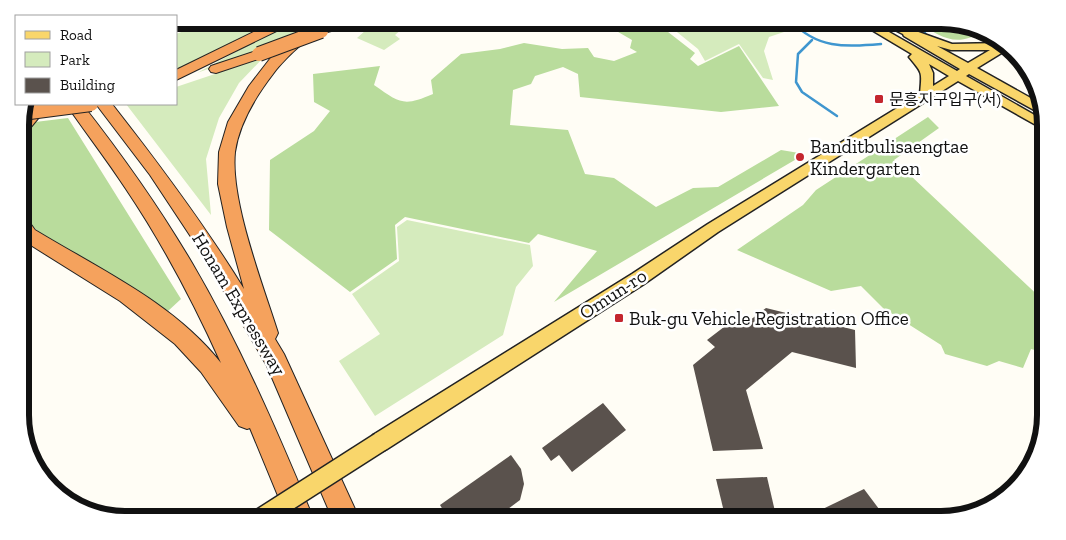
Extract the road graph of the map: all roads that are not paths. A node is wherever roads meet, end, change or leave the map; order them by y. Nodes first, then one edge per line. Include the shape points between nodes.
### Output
1 (270, 29) edge
2 (318, 29) edge
3 (320, 29) edge
4 (885, 29) edge
5 (890, 31) junction
6 (996, 46) edge
7 (999, 49) edge
8 (967, 68) junction
9 (178, 75) edge
10 (956, 75) junction
11 (178, 80) edge
12 (926, 94) junction
13 (41, 105) edge
14 (75, 105) edge
15 (82, 105) edge
16 (105, 105) edge
17 (1035, 106) edge
18 (30, 112) edge
19 (29, 119) edge
20 (1037, 121) edge
21 (29, 236) edge
22 (276, 361) junction
23 (275, 458) junction
24 (272, 511) edge
25 (297, 511) edge
26 (343, 511) edge

1 - 9 highway
2 - 11 highway, bridge via 259,54
3 - 22 highway via 281,54 254,89 236,122 227,152 227,184 236,227
4 - 5 main road
5 - 6 main road via 951,47
5 - 8 main road
5 - 10 main road
5 - 12 main road via 924,64 928,72
7 - 8 main road, Omun-ro
8 - 10 main road, Omun-ro
8 - 17 main road
10 - 12 main road, Omun-ro
10 - 20 main road
12 - 24 main road, Omun-ro, bridge
13 - 19 highway
14 - 23 highway, Honam Expressway via 116,159 175,254 216,328
15 - 18 highway, bridge
16 - 22 highway, Honam Expressway via 156,171 206,244
21 - 23 highway via 136,300 184,338 213,370
22 - 26 highway, Honam Expressway
23 - 25 highway, Honam Expressway

